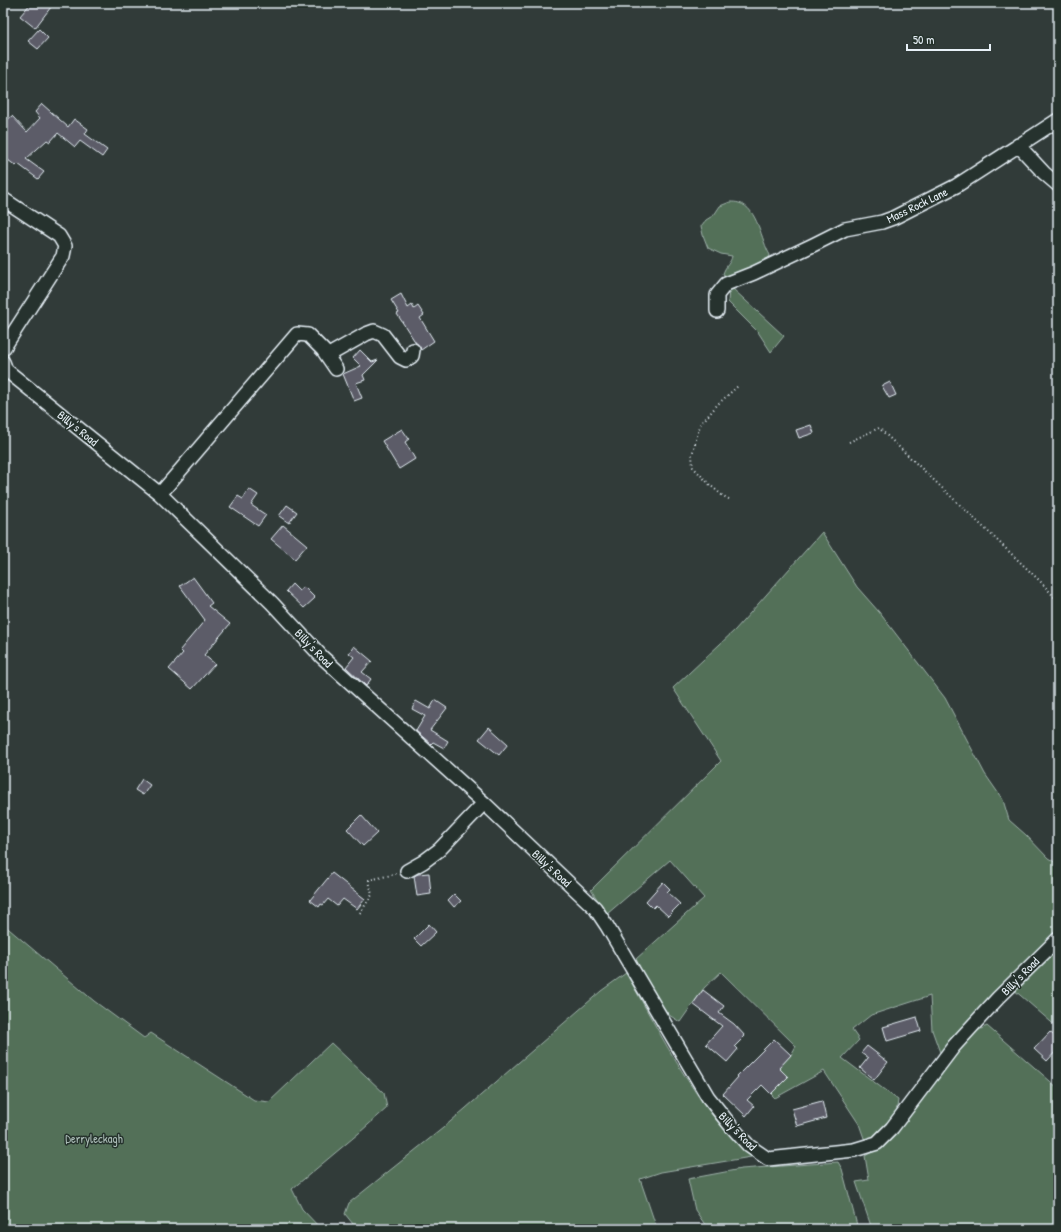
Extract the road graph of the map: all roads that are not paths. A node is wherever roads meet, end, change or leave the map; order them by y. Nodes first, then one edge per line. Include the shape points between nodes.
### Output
1 (1058, 120) edge
2 (1018, 145) junction
3 (1058, 185) edge
4 (3, 199) edge
5 (718, 311) dead end
6 (3, 348) edge
7 (413, 350) dead end
8 (327, 356) junction
9 (3, 362) edge
10 (336, 369) dead end
11 (160, 494) junction
12 (484, 803) junction
13 (407, 871) road end
14 (1058, 939) edge

1 - 2 street, Mass Rock Lane
2 - 3 street
2 - 5 street, Mass Rock Lane via 956,186 893,218 845,229 726,284 717,295
4 - 6 street via 59,236 65,246 63,256
7 - 8 street via 412,356 406,360 400,357 383,335 374,331
8 - 10 street
8 - 11 street via 308,334 297,334
9 - 11 street, Billy's Road via 6,370
11 - 12 street, Billy's Road via 272,603 322,657
12 - 13 street via 439,850
12 - 14 street, Billy's Road via 595,908 708,1097 749,1146 768,1159 854,1150 877,1143 892,1128 954,1046

